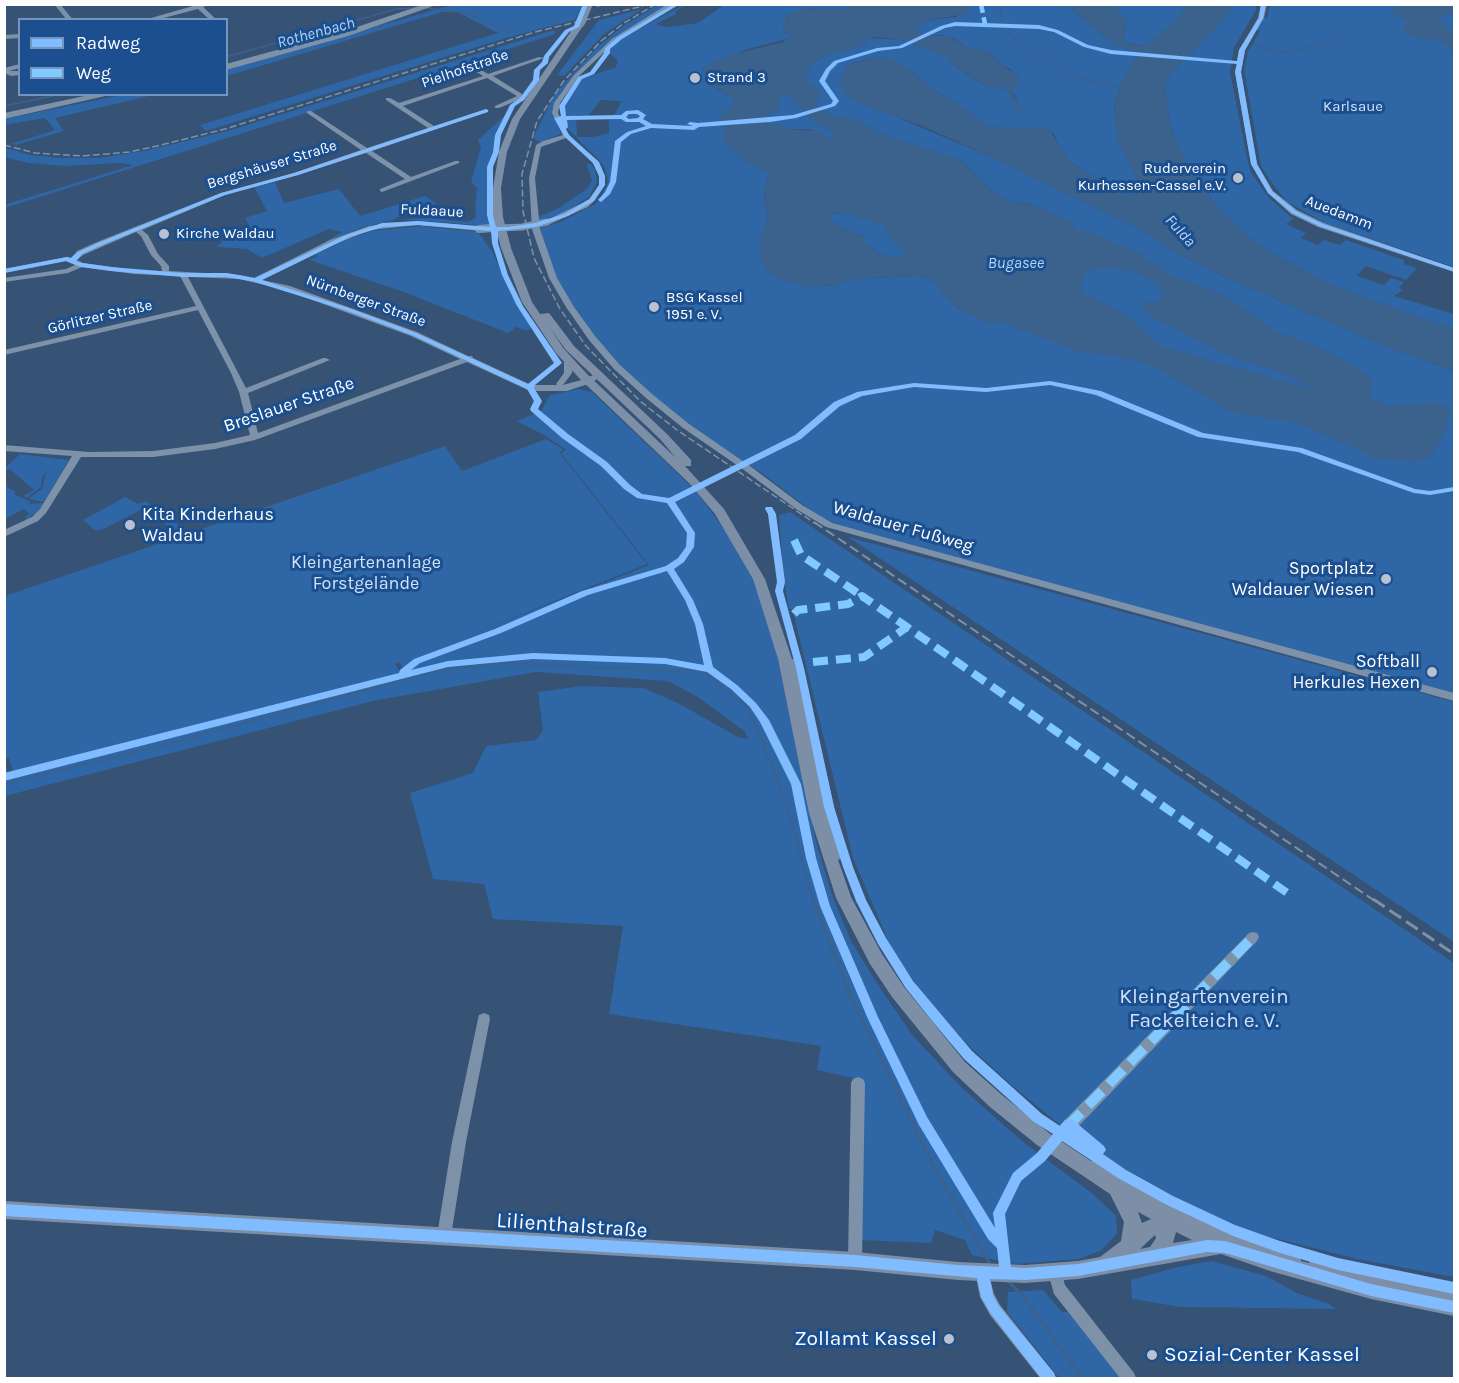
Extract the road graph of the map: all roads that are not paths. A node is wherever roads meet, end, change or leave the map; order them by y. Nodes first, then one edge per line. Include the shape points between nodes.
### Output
1 (57, 4) edge
2 (210, 4) edge
3 (440, 4) edge
4 (673, 4) edge
5 (1264, 4) edge
6 (597, 5) edge
7 (200, 7) junction
8 (424, 7) edge
9 (68, 18) edge
10 (155, 18) edge
11 (212, 18) edge
12 (587, 20) junction
13 (541, 57) dead end
14 (466, 63) dead end
15 (228, 64) edge
16 (4, 70) edge
17 (18, 73) edge
18 (487, 75) junction
19 (83, 96) edge
20 (99, 96) edge
21 (388, 99) dead end
22 (398, 106) junction
23 (309, 112) dead end
24 (4, 114) edge
25 (432, 128) junction
26 (567, 136) junction
27 (366, 151) junction
28 (457, 162) dead end
29 (409, 179) junction
30 (382, 190) dead end
31 (137, 229) junction
32 (73, 260) junction
33 (81, 265) junction
34 (1455, 270) edge
35 (4, 271) edge
36 (166, 274) junction
37 (183, 275) junction
38 (4, 280) edge
39 (256, 280) junction
40 (201, 307) junction
41 (4, 352) edge
42 (469, 358) junction
43 (326, 360) dead end
44 (568, 361) junction
45 (590, 378) junction
46 (558, 386) junction
47 (243, 392) junction
48 (255, 437) junction
49 (4, 448) edge
50 (77, 456) junction
51 (4, 534) edge
52 (1455, 697) edge
53 (1253, 937) dead end
54 (484, 1019) dead end
55 (858, 1083) dead end
56 (1065, 1130) dead end
57 (1119, 1191) junction
58 (4, 1210) edge
59 (1178, 1219) junction
60 (444, 1236) junction
61 (1130, 1246) junction
62 (1224, 1247) junction
63 (1155, 1257) junction
64 (855, 1261) junction
65 (1101, 1266) junction
66 (993, 1273) junction
67 (1055, 1273) junction
68 (1455, 1294) edge
69 (1455, 1307) edge
70 (1049, 1378) edge
71 (1129, 1378) edge

1 - 9 street
2 - 7 street
3 - 8 highway
4 - 26 street, Fuldaaue via 614,40 576,76 556,109
5 - 34 street, Auedamm via 1261,18 1242,50 1238,72 1254,165 1270,192 1294,212 1321,225
6 - 12 main road
7 - 10 street
7 - 11 street
8 - 15 highway
12 - 44 main road via 516,118 503,152 497,188 498,217 514,273 538,321
12 - 45 main road via 524,119 512,151 506,187 507,215 523,271 536,300
13 - 18 street, Pielhofstraße
14 - 18 street
16 - 17 street via 7,74
18 - 22 street, Pielhofstraße
18 - 25 street, Bergshäuser Straße via 520,95 519,98
19 - 24 highway
20 - 24 highway
21 - 22 street, Pielhofstraße
22 - 25 street, Pielhofstraße
23 - 27 street
25 - 27 street, Bergshäuser Straße
26 - 39 street, Fuldaaue, bridge via 596,162 602,176 602,185 585,206 547,222 515,228 479,229 417,222 369,228
26 - 52 street, Waldauer Fußweg via 537,146 532,178 536,229 553,278 570,307 617,367 650,396 799,507 829,525
27 - 29 street
27 - 31 street, Bergshäuser Straße via 233,190
28 - 29 street
29 - 30 street
31 - 32 street, Bergshäuser Straße via 80,253
31 - 36 street via 165,266
32 - 33 street, Nürnberger Straße
32 - 35 street
33 - 36 street, Nürnberger Straße
33 - 38 street, Nürnberger Straße via 68,271
36 - 37 street, Nürnberger Straße
37 - 39 street, Nürnberger Straße via 227,275
37 - 40 street
39 - 42 street, Nürnberger Straße via 347,309
40 - 41 street, Görlitzer Straße
40 - 47 street
42 - 46 street, Nürnberger Straße via 530,388
42 - 48 street, Breslauer Straße
43 - 47 street
44 - 45 main road
44 - 46 street via 568,373
45 - 46 street, Nürnberger Straße via 567,388
45 - 57 main road via 701,489 720,512 759,579 785,659 816,813 848,907 876,959 959,1067 1042,1139
45 - 59 main road via 664,437 734,520 758,562 775,599 799,681 850,891 892,970 942,1035 989,1084 1048,1133
47 - 48 street
48 - 50 street, Breslauer Straße via 194,450
49 - 50 street, Breslauer Straße
50 - 51 street via 43,512
53 - 56 street
54 - 60 street
55 - 64 street
57 - 59 main road
57 - 61 main road via 1133,1221
58 - 60 main road, Lilienthalstraße
59 - 61 main road, Lilienthalstraße via 1149,1229
59 - 62 main road
59 - 63 main road
59 - 68 main road via 1317,1266
60 - 64 main road, Lilienthalstraße
61 - 65 main road, Lilienthalstraße
62 - 63 main road via 1207,1246
62 - 69 main road via 1371,1290
63 - 65 main road
64 - 66 main road, Lilienthalstraße
65 - 67 main road, Lilienthalstraße
66 - 67 main road, Lilienthalstraße
66 - 70 street via 987,1296 991,1304
67 - 71 street via 1059,1289

